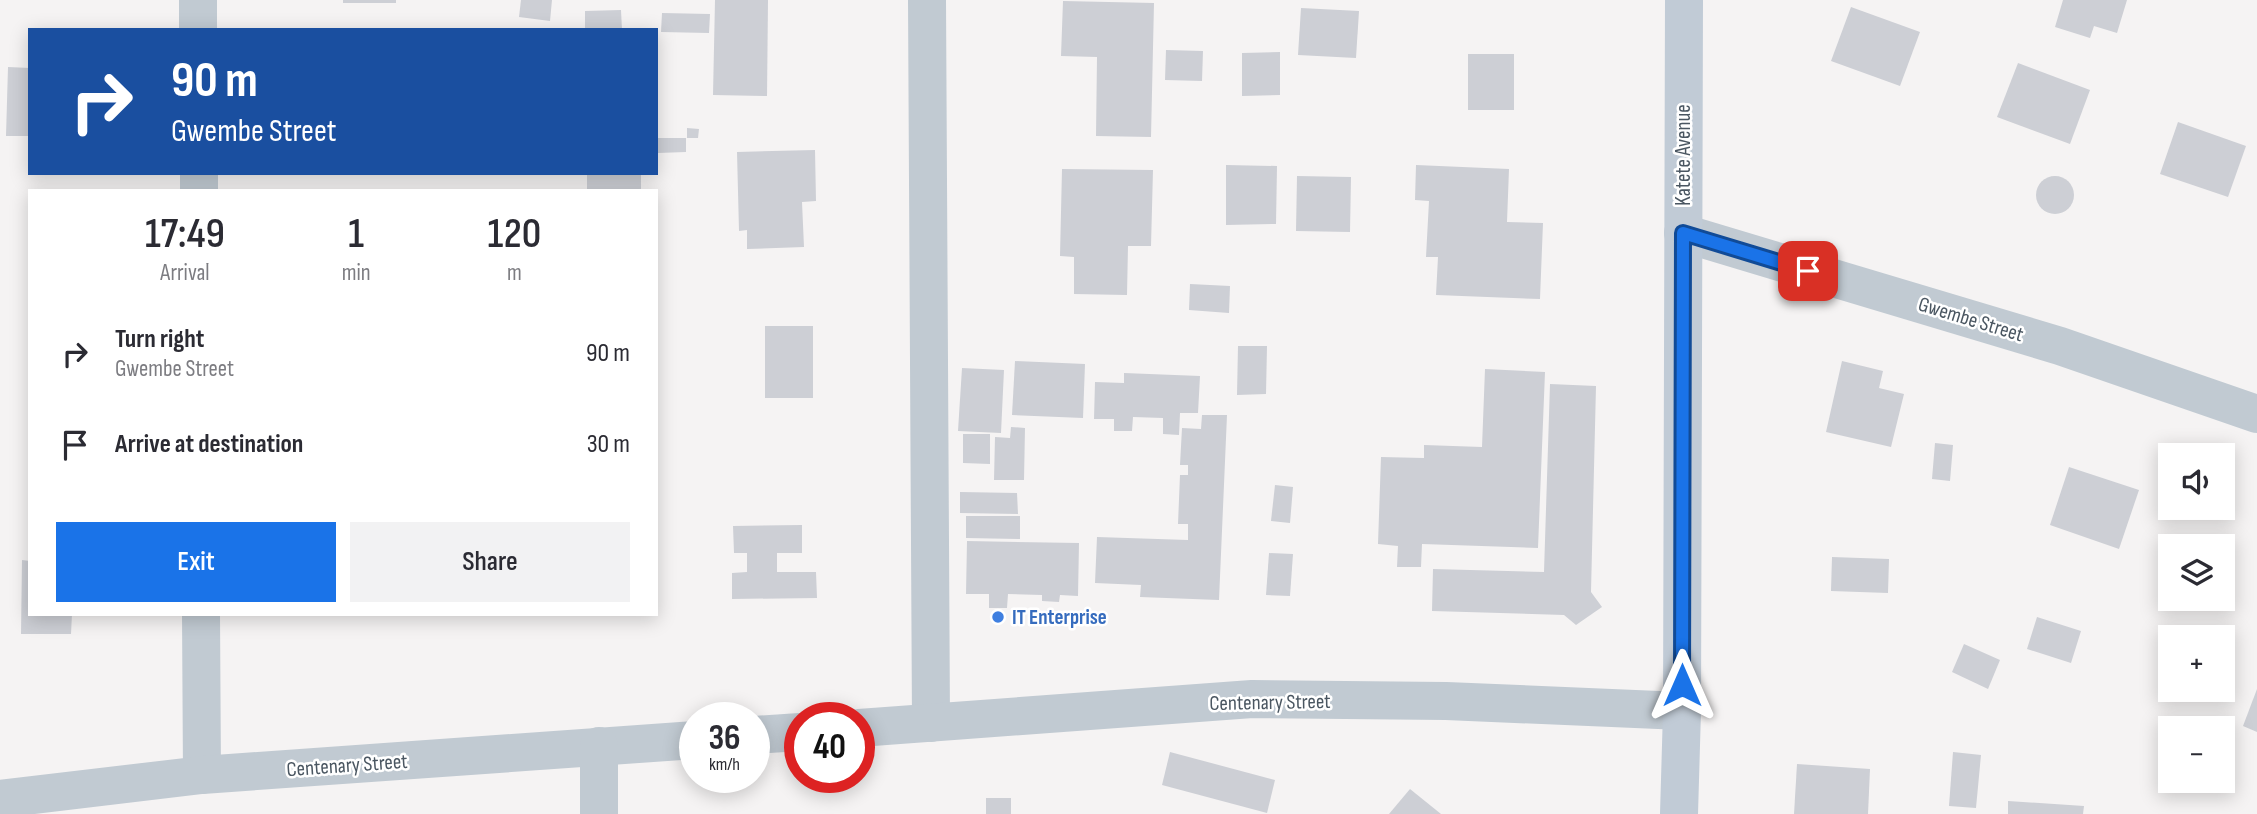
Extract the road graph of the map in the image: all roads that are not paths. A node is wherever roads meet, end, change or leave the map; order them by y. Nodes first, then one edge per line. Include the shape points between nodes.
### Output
1 (198, 0) edge
2 (927, 0) edge
3 (1684, 0) edge
4 (198, 28) edge
5 (1683, 233) junction
6 (2257, 414) edge
7 (201, 616) edge
8 (1682, 711) junction
9 (931, 723) junction
10 (875, 727) edge
11 (679, 741) edge
12 (599, 746) junction
13 (202, 775) junction
14 (0, 799) edge
15 (599, 814) edge
16 (1679, 814) edge

1 - 4 street
2 - 9 street
3 - 5 street, Katete Avenue
5 - 6 street, Gwembe Street via 2060,346
5 - 8 street, Katete Avenue
7 - 13 street
8 - 9 street, Centenary Street via 1252,699
8 - 16 street, Katete Avenue
9 - 10 street, Centenary Street
11 - 12 street, Centenary Street
12 - 13 street, Centenary Street
12 - 15 street
13 - 14 street, Centenary Street

